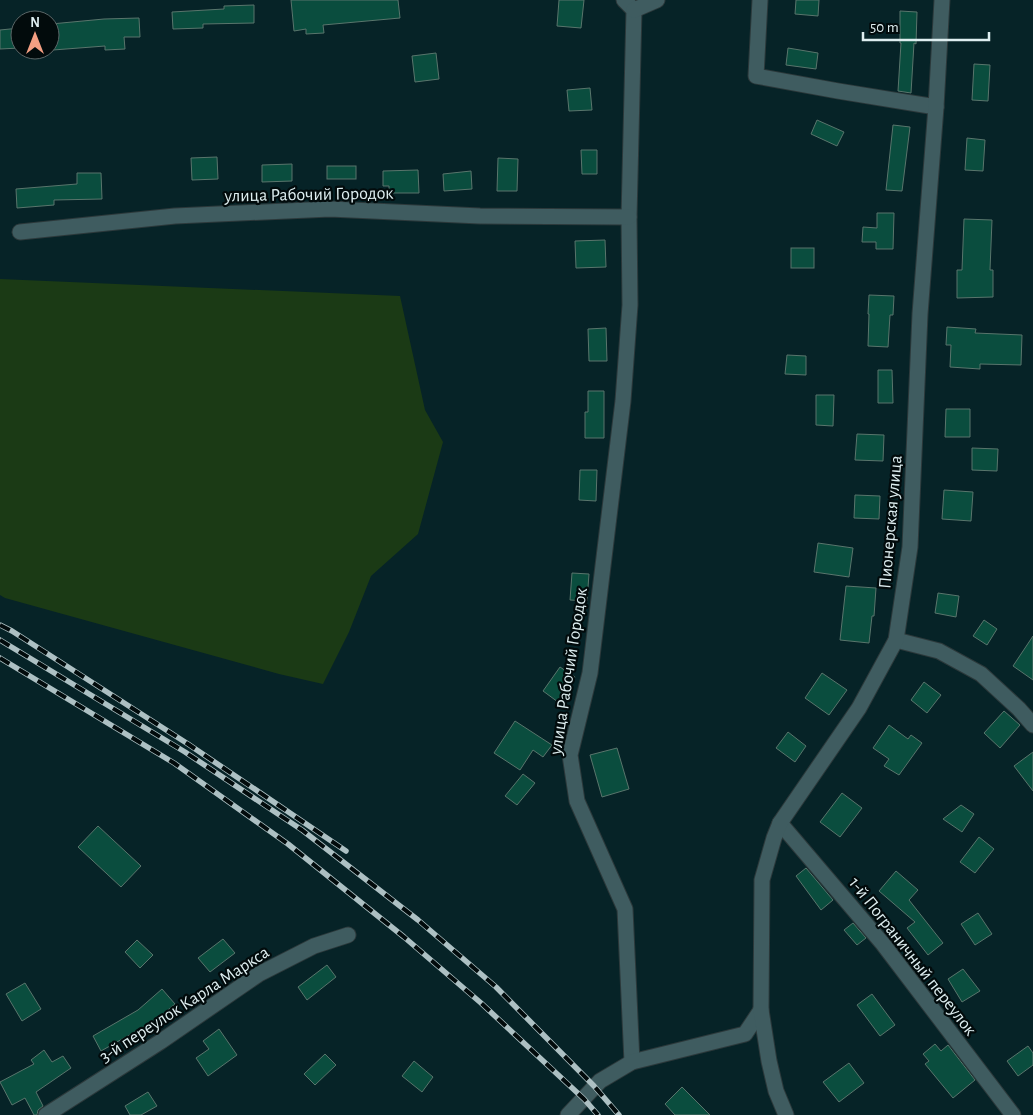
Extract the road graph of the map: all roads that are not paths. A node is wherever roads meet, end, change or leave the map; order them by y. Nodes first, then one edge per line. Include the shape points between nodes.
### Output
1 (657, 0) edge
2 (760, 0) edge
3 (942, 0) edge
4 (629, 5) edge
5 (936, 107) junction
6 (629, 217) junction
7 (20, 232) dead end
8 (896, 640) junction
9 (1033, 725) edge
10 (780, 823) junction
11 (348, 936) dead end
12 (760, 1010) junction
13 (632, 1062) junction
14 (46, 1115) edge
15 (568, 1115) edge
16 (786, 1115) edge
17 (1013, 1115) edge

1 - 4 street
2 - 5 street via 756,76
3 - 5 street, Пионерская улица
4 - 6 street, улица Рабочий Городок
5 - 8 street, Пионерская улица via 920,314 910,547
6 - 7 street, улица Рабочий Городок via 480,216 330,209 175,216
6 - 13 street, улица Рабочий Городок via 630,305 623,401 590,673 570,755 577,801 625,909
8 - 9 street via 939,651 982,674
8 - 10 street, Пионерская улица via 859,708
10 - 12 street, Пионерская улица via 762,880
10 - 17 street, 1-й Пограничный переулок via 883,944
11 - 14 street, 3-й переулок Карла Маркса via 314,946 260,974
12 - 13 street via 745,1034
12 - 16 street, Пионерская улица via 776,1091
13 - 15 street via 600,1081

